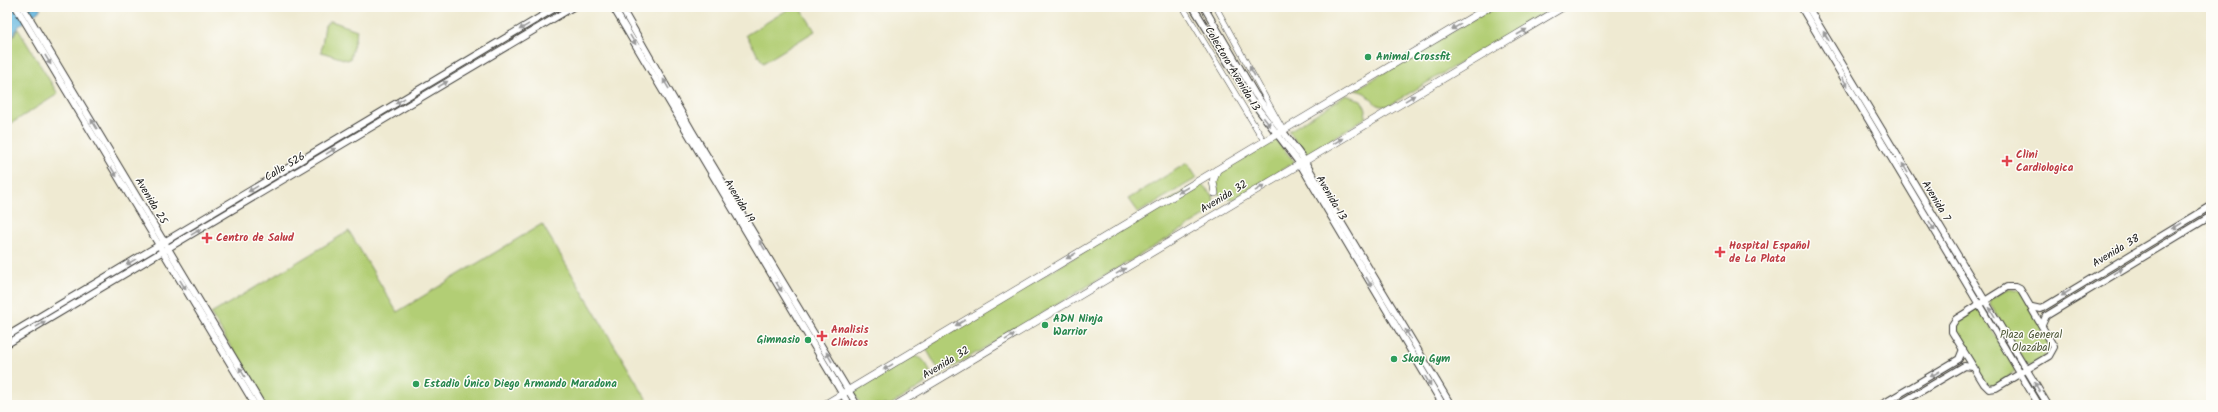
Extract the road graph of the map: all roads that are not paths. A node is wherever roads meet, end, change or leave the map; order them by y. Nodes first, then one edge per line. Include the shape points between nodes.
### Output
1 (16, 7) edge
2 (23, 7) edge
3 (557, 7) edge
4 (573, 7) edge
5 (613, 7) edge
6 (621, 7) edge
7 (1183, 7) edge
8 (1193, 7) edge
9 (1204, 7) edge
10 (1216, 7) edge
11 (1489, 7) edge
12 (1563, 7) edge
13 (1801, 7) edge
14 (1808, 7) edge
15 (31, 25) junction
16 (1280, 132) junction
17 (1264, 142) junction
18 (1302, 162) junction
19 (1217, 170) junction
20 (1215, 193) dead end
21 (2211, 206) edge
22 (2211, 216) edge
23 (164, 242) junction
24 (158, 246) junction
25 (165, 250) junction
26 (1982, 303) junction
27 (2031, 307) junction
28 (2042, 325) junction
29 (7, 336) edge
30 (7, 344) edge
31 (1962, 349) junction
32 (1973, 367) junction
33 (2026, 370) junction
34 (2020, 373) junction
35 (845, 392) junction
36 (255, 405) edge
37 (262, 405) edge
38 (824, 405) edge
39 (849, 405) edge
40 (857, 405) edge
41 (896, 405) edge
42 (1443, 405) edge
43 (1451, 405) edge
44 (1881, 405) edge
45 (1898, 405) edge
46 (2039, 405) edge
47 (2048, 405) edge

1 - 15 main road, Avenida 25
2 - 15 main road, Avenida 25
3 -> 23 main road, Calle 526
25 -> 4 main road, Calle 526
5 -> 35 main road, Avenida 19
35 -> 6 main road, Avenida 19
7 - 17 street, Colectora Avenida 13
8 -> 16 main road, Avenida 13 via 1252,101
9 - 16 main road, Avenida 13
16 -> 10 street, Colectora Avenida 13 via 1277,116
11 -> 16 highway
18 -> 12 highway, Avenida 32
13 -> 26 main road, Avenida 7
26 -> 14 main road, Avenida 7
23 -> 15 main road, Avenida 25
15 -> 24 main road, Avenida 25
16 - 17 highway
16 - 18 main road, Avenida 13
17 - 19 highway
41 -> 18 highway, Avenida 32
18 -> 42 main road, Avenida 13
43 -> 18 main road, Avenida 13
19 - 20 highway via 1213,181
19 -> 35 highway
21 -> 27 main road, Avenida 38 via 2041,309
28 -> 22 main road, Avenida 38 via 2046,316
23 - 24 main road, Calle 526
23 - 25 main road, Avenida 25
24 - 25 main road, Avenida 25
24 -> 29 main road, Calle 526
30 -> 25 main road, Calle 526
25 -> 36 main road, Avenida 25
37 -> 25 main road, Avenida 25
26 - 27 main road via 2007,287 2016,287 2023,292
26 - 31 main road via 1956,318 1952,325 1952,332
33 -> 26 main road, Avenida 7
26 - 34 main road, Avenida 7
27 - 28 main road
28 - 33 main road via 2053,343 2053,351
31 - 32 main road
31 -> 44 main road via 1959,359
32 - 34 main road via 1989,389 1996,388
32 - 45 main road via 1964,366
33 - 34 main road
47 -> 33 main road, Avenida 7
34 - 46 main road, Avenida 7
35 - 38 highway
35 - 39 main road, Avenida 19
35 - 40 main road, Avenida 19

